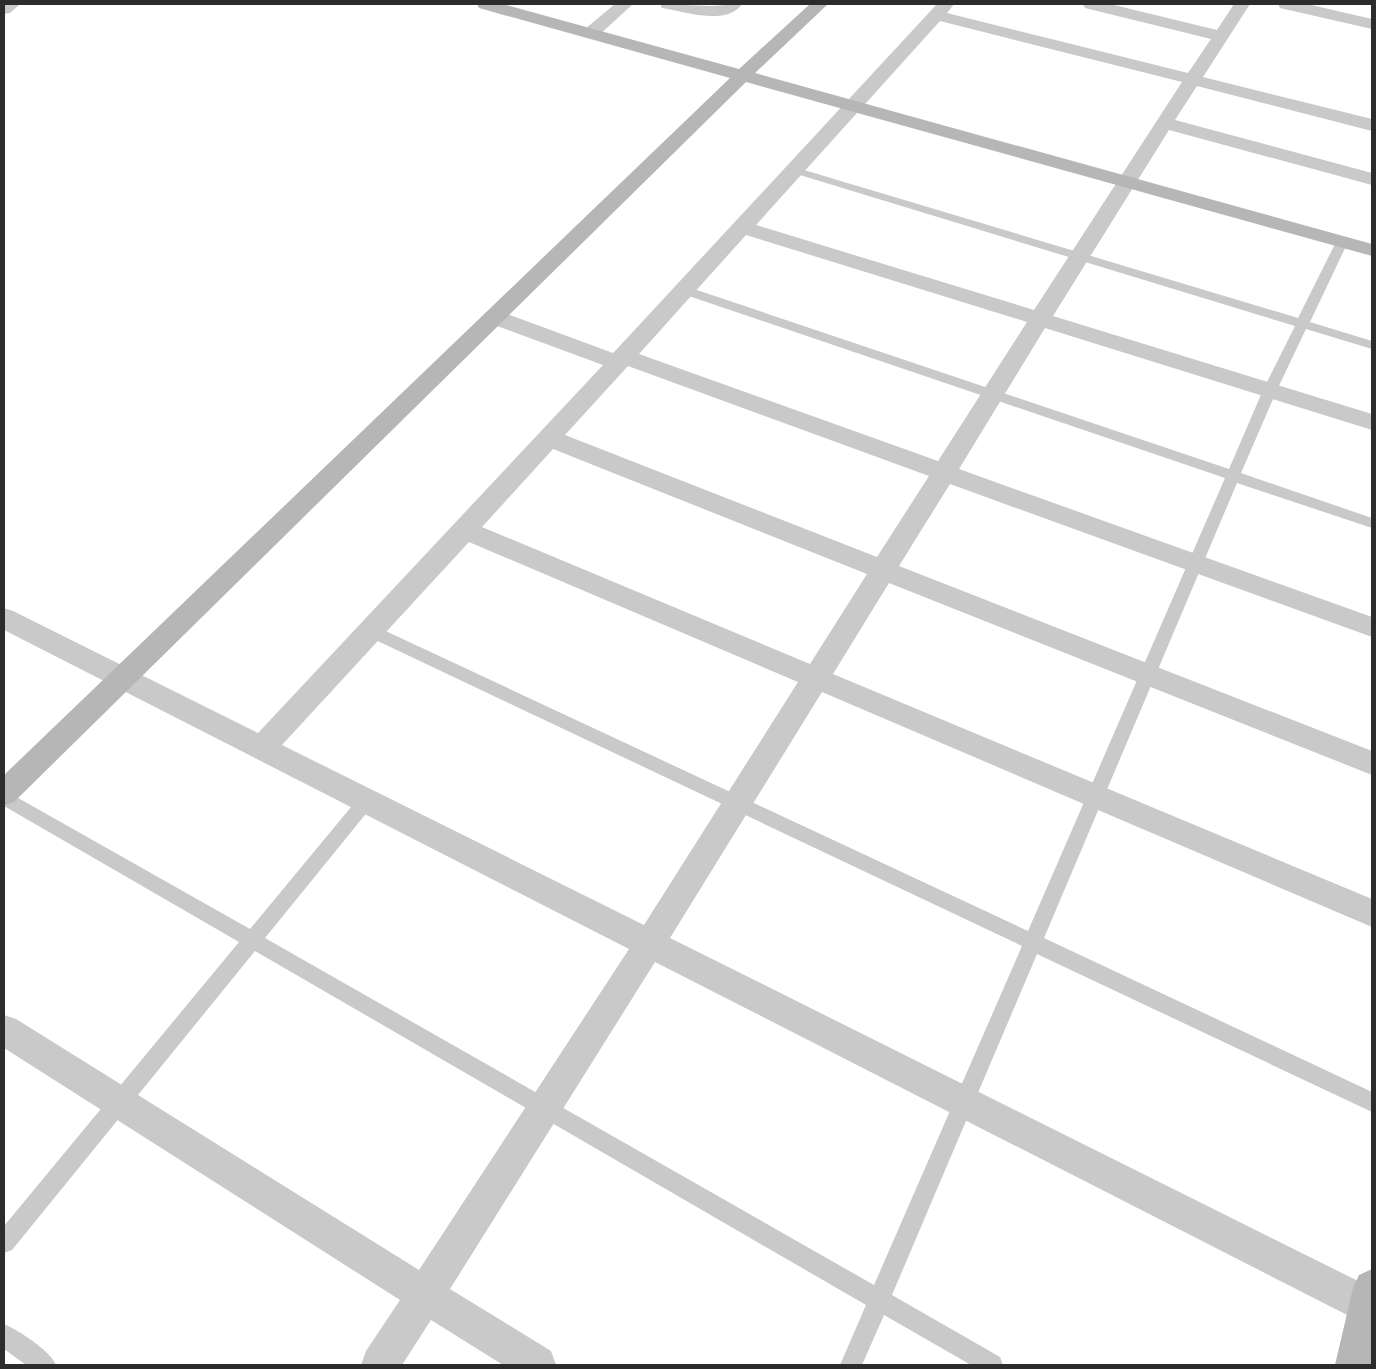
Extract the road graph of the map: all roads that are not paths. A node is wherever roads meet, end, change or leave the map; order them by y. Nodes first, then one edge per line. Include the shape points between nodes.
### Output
1 (12, 4) edge
2 (485, 4) edge
3 (625, 4) edge
4 (668, 4) edge
5 (734, 4) edge
6 (820, 4) edge
7 (1091, 4) edge
8 (1242, 4) edge
9 (1286, 4) edge
10 (4, 8) edge
11 (941, 9) edge
12 (1372, 24) edge
13 (591, 33) junction
14 (1221, 36) junction
15 (742, 76) junction
16 (1192, 80) junction
17 (852, 106) junction
18 (1164, 123) junction
19 (1372, 125) edge
20 (794, 170) junction
21 (1372, 179) edge
22 (1125, 183) junction
23 (742, 226) junction
24 (1342, 242) junction
25 (1372, 250) edge
26 (1079, 256) junction
27 (684, 290) junction
28 (494, 317) junction
29 (1040, 319) junction
30 (1303, 324) junction
31 (1372, 345) edge
32 (619, 359) junction
33 (1270, 390) junction
34 (993, 394) junction
35 (1372, 422) edge
36 (549, 438) junction
37 (944, 473) junction
38 (1234, 476) junction
39 (1372, 523) edge
40 (465, 530) junction
41 (1196, 564) junction
42 (884, 570) junction
43 (4, 618) edge
44 (1372, 627) edge
45 (371, 632) junction
46 (1149, 674) junction
47 (122, 676) junction
48 (816, 678) junction
49 (262, 748) junction
50 (1372, 763) edge
51 (4, 792) edge
52 (1096, 796) junction
53 (4, 797) edge
54 (367, 800) junction
55 (737, 804) junction
56 (1372, 912) edge
57 (252, 940) junction
58 (1033, 942) junction
59 (650, 943) junction
60 (4, 1030) edge
61 (119, 1102) junction
62 (964, 1102) junction
63 (1372, 1102) edge
64 (545, 1108) junction
65 (4, 1242) edge
66 (425, 1295) junction
67 (1370, 1297) edge
68 (878, 1300) junction
69 (4, 1335) edge
70 (45, 1365) edge
71 (380, 1365) edge
72 (537, 1365) edge
73 (850, 1365) edge
74 (992, 1365) edge
75 (1354, 1365) edge

1 - 10 street
2 - 13 street
3 - 13 street
4 - 5 street via 707,11 725,9
6 - 15 street
7 - 14 street
8 - 14 street
9 - 12 street
11 - 16 street
11 - 17 street
13 - 15 street
14 - 16 street
15 - 17 street
15 - 28 street
16 - 18 street
16 - 19 street
17 - 20 street
17 - 22 street
18 - 21 street
18 - 22 street
20 - 23 street
20 - 26 lane
22 - 24 street
22 - 26 street
23 - 27 street
23 - 29 street
24 - 25 street
24 - 30 lane
26 - 29 street
26 - 30 lane
27 - 32 street
27 - 34 lane
28 - 32 street
28 - 47 street
29 - 33 street
29 - 34 street
30 - 31 lane
30 - 33 lane
32 - 36 street
32 - 37 street
33 - 35 street
33 - 38 lane
34 - 37 street
34 - 38 lane
36 - 40 street
36 - 42 street
37 - 41 street
37 - 42 street
38 - 39 lane
38 - 41 lane
40 - 45 street
40 - 48 street
41 - 44 street
41 - 46 lane
42 - 46 street
42 - 48 street
43 - 47 street
45 - 49 street
45 - 55 lane
46 - 50 street
46 - 52 lane
47 - 49 street
47 - 51 street
48 - 52 street
48 - 55 street
49 - 54 street
52 - 56 street
52 - 58 lane
53 - 57 lane
54 - 57 lane
54 - 59 street
55 - 58 lane
55 - 59 street
57 - 61 lane
57 - 64 lane
58 - 62 lane
58 - 63 lane
59 - 62 street
59 - 64 street
60 - 61 street
61 - 65 lane
61 - 66 street
62 - 67 street
62 - 68 lane
64 - 66 street
64 - 68 lane
66 - 71 street
66 - 72 street
67 - 75 street
68 - 73 lane
68 - 74 lane
69 - 70 lane

